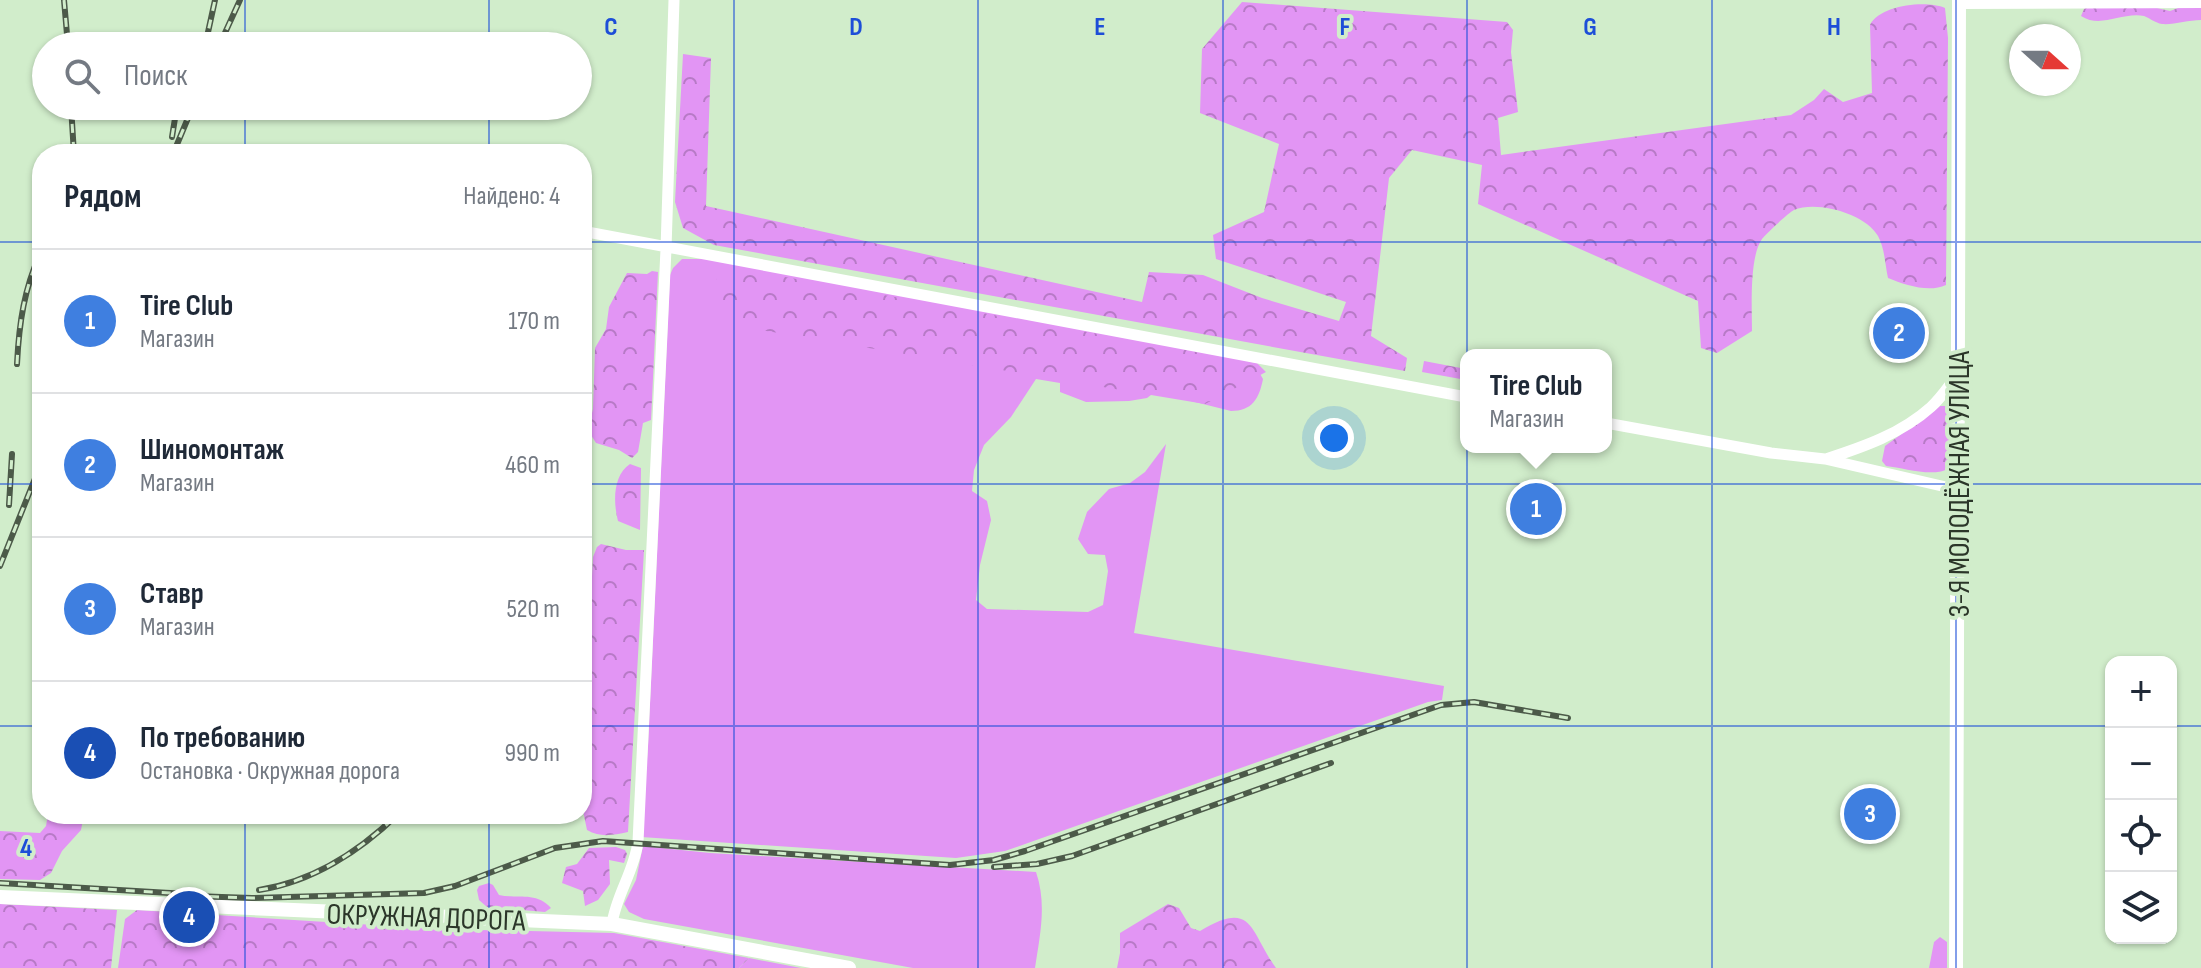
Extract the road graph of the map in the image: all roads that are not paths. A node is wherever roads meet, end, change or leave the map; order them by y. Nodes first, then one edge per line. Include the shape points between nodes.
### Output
1 (674, 0) edge
2 (1959, 1) edge
3 (2201, 1) edge
4 (592, 233) edge
5 (666, 249) junction
6 (1959, 373) junction
7 (1460, 396) edge
8 (1612, 424) edge
9 (1825, 459) junction
10 (1959, 490) junction
11 (0, 897) edge
12 (612, 924) junction
13 (849, 968) edge
14 (1956, 968) edge

1 - 5 street
2 - 3 main road
2 - 6 main road, 3-Я МОЛОДЁЖНАЯ УЛИЦА
4 - 5 street
5 - 7 street
5 - 12 street via 638,842
6 - 9 street via 1932,406 1898,430
6 - 10 main road, 3-Я МОЛОДЁЖНАЯ УЛИЦА
8 - 9 street
9 - 10 street
10 - 14 main road, 3-Я МОЛОДЁЖНАЯ УЛИЦА
11 - 12 main road, ОКРУЖНАЯ ДОРОГА
12 - 13 main road, ОКРУЖНАЯ ДОРОГА

